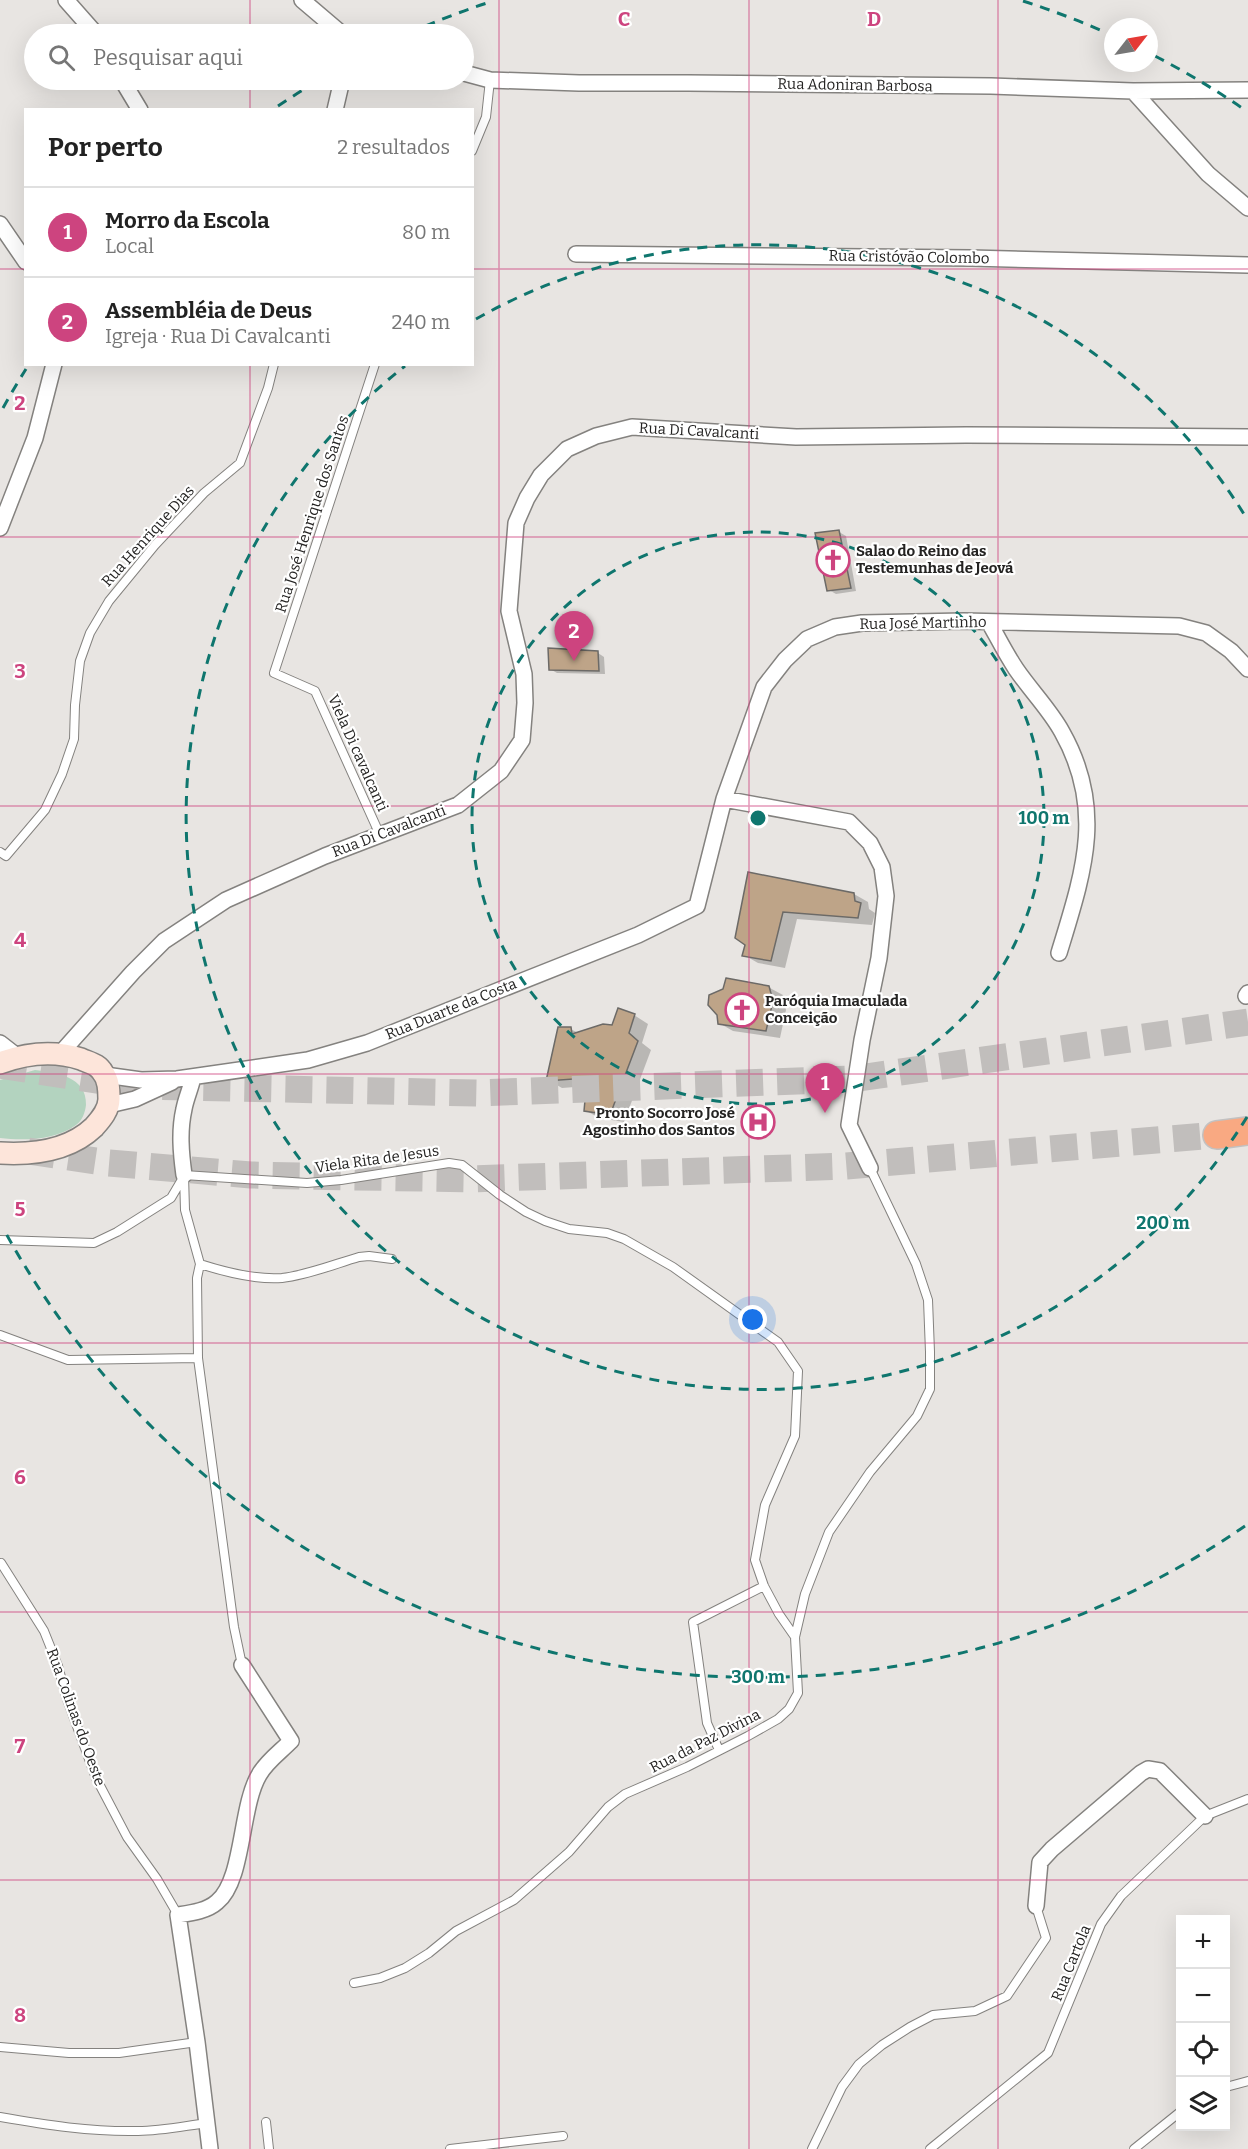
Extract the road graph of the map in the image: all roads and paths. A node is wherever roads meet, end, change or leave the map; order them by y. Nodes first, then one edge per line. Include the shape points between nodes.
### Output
1 (66, 0) edge
2 (302, 0) edge
3 (87, 24) edge
4 (330, 24) edge
5 (474, 76) edge
6 (490, 80) junction
7 (128, 90) edge
8 (340, 90) edge
9 (1248, 90) edge
10 (1133, 91) junction
11 (139, 108) edge
12 (335, 108) edge
13 (474, 146) edge
14 (1248, 208) edge
15 (0, 224) edge
16 (576, 254) dead end
17 (24, 259) edge
18 (1246, 263) edge
19 (53, 366) edge
20 (274, 366) edge
21 (374, 366) edge
22 (1248, 437) edge
23 (0, 528) edge
24 (988, 622) junction
25 (1248, 669) edge
26 (274, 673) joint
27 (724, 799) junction
28 (380, 835) junction
29 (0, 852) edge
30 (698, 906) joint
31 (1059, 953) dead end
32 (0, 1043) edge
33 (60, 1054) junction
34 (9, 1060) edge
35 (105, 1075) junction
36 (193, 1077) junction
37 (177, 1079) junction
38 (109, 1105) junction
39 (1248, 1131) edge
40 (1217, 1135) tunnel mouth
41 (0, 1153) edge
42 (870, 1168) joint
43 (184, 1175) junction
44 (0, 1240) edge
45 (392, 1259) dead end
46 (200, 1264) junction
47 (0, 1335) edge
48 (198, 1359) junction
49 (1, 1563) edge
50 (765, 1586) junction
51 (795, 1637) junction
52 (242, 1665) joint
53 (719, 1750) junction
54 (1248, 1799) edge
55 (1205, 1816) junction
56 (1036, 1906) joint
57 (178, 1916) junction
58 (354, 1983) dead end
59 (197, 2042) junction
60 (0, 2047) edge
61 (1248, 2081) edge
62 (1230, 2086) edge
63 (1176, 2115) edge
64 (0, 2117) edge
65 (207, 2122) junction
66 (266, 2122) dead end
67 (563, 2136) dead end
68 (210, 2149) edge
69 (269, 2149) edge
70 (450, 2149) edge
71 (812, 2149) edge
72 (930, 2149) edge
73 (1134, 2149) edge

1 - 3 street
2 - 4 street
5 - 6 street, Rua Adoniran Barbosa
6 - 10 street, Rua Adoniran Barbosa
6 - 13 lane via 486,117
7 - 11 street
8 - 12 street
9 - 10 street, Rua Adoniran Barbosa
10 - 14 street via 1208,174
15 - 17 street
16 - 18 street, Rua Cristóvão Colombo
19 - 23 street via 35,438
20 - 29 lane, Rua Henrique Dias via 240,463 155,545 108,601 80,661 74,739 62,774 45,810 6,856
21 - 26 lane, Rua José Henrique dos Santos
22 - 28 street, Rua Di Cavalcanti via 796,437 632,427 596,436 567,449 541,475 516,523 509,611 524,674 522,740 501,771 458,805
24 - 25 street, Rua José Martinho via 1179,626 1206,633
24 - 27 street, Rua José Martinho via 862,623 835,627 807,639 764,687
24 - 31 street via 1062,731 1078,765 1086,797 1082,878
26 - 28 lane, Viela Di cavalcanti via 315,691
27 - 30 street, Rua José Martinho
27 - 42 street via 849,822 870,843 882,867 886,896 879,958 849,1125
28 - 33 street, Rua Di Cavalcanti via 235,896 164,941
30 - 36 street, Rua Duarte da Costa via 638,935 366,1042 308,1060
32 - 34 street
33 - 34 street via 42,1053
33 - 35 street via 96,1065
35 - 37 street
35 - 38 street
36 - 37 street, Rua Duarte da Costa
36 - 43 street via 181,1132
37 - 38 street via 135,1099
38 - 41 street via 101,1120 84,1136 64,1146 30,1153
39 - 40 highway
42 - 51 lane, Rua da Paz Divina via 916,1264 928,1300 930,1389 917,1416 870,1472 829,1532 805,1594
43 - 44 lane via 171,1198 94,1243
43 - 46 lane via 185,1210
43 - 50 lane, Viela Rita de Jesus via 307,1183 448,1163 462,1165 535,1216 569,1229 624,1239 673,1267 778,1342 798,1371 795,1436 765,1505 754,1560
45 - 46 lane via 359,1257 273,1278 224,1272
46 - 48 lane
47 - 48 lane via 68,1360
48 - 52 lane
49 - 57 lane, Rua Colinas do Oeste via 44,1631 96,1778 127,1837 158,1879
50 - 51 lane, Viela Rita de Jesus
50 - 53 lane via 693,1622 707,1723
51 - 53 lane, Rua da Paz Divina via 798,1693 789,1709 778,1719
52 - 57 street via 291,1741 255,1782 230,1884 218,1902
53 - 58 lane, Rua da Paz Divina via 625,1794 608,1807 569,1852 514,1900 456,1931 405,1968
54 - 55 lane, Rua Cartola
55 - 56 street via 1160,1771 1148,1769 1040,1862
55 - 72 lane, Rua Cartola via 1111,1907 1048,2053
56 - 71 lane via 1046,1938 1007,1996 975,2012 933,2015 882,2045 859,2064 842,2087
57 - 59 street, Rua Colinas do Oeste
59 - 60 lane via 119,2054
59 - 65 street, Rua Colinas do Oeste
61 - 62 lane
63 - 73 lane
64 - 65 lane via 99,2131 140,2131
65 - 68 street, Rua Colinas do Oeste
66 - 69 lane
67 - 70 lane

